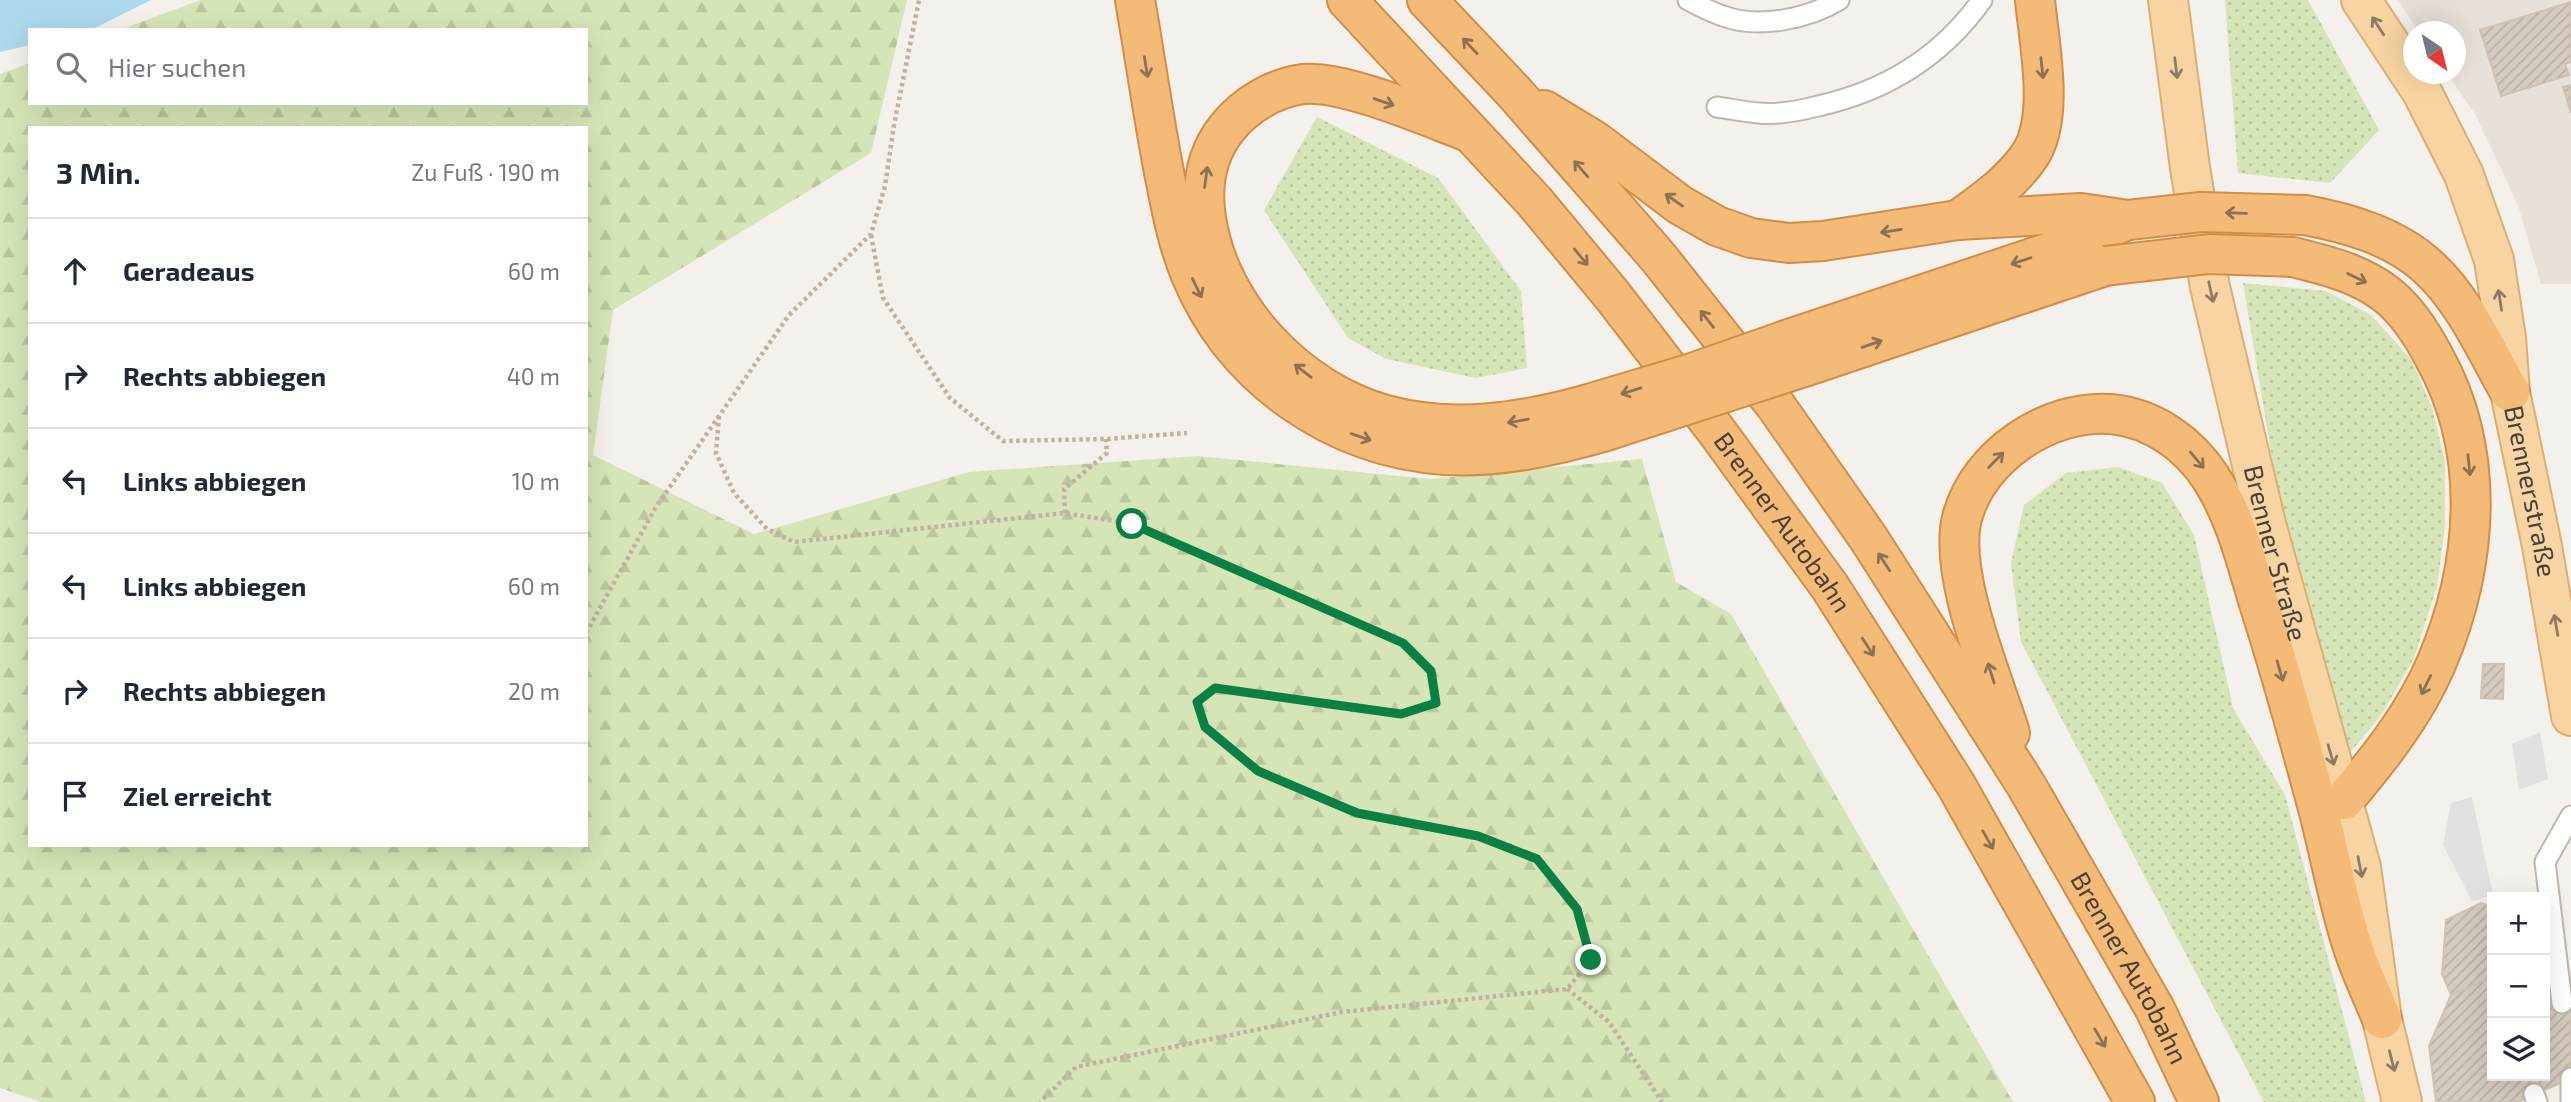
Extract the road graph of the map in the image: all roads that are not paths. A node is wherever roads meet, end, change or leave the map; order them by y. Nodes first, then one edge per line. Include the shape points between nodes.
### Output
1 (1135, 0) edge
2 (1347, 0) edge
3 (1427, 0) edge
4 (1688, 0) edge
5 (1839, 0) edge
6 (1982, 0) edge
7 (2035, 0) edge
8 (2168, 0) edge
9 (2361, 0) edge
10 (1514, 92) junction
11 (1717, 107) dead end
12 (1471, 133) junction
13 (1958, 220) junction
14 (2090, 239) junction
15 (2510, 392) junction
16 (1596, 418) junction
17 (2571, 716) edge
18 (2026, 785) junction
19 (2344, 800) junction
20 (2571, 816) edge
21 (2551, 964) edge
22 (2562, 1003) dead end
23 (2382, 1019) junction
24 (2571, 1078) edge
25 (2135, 1102) edge
26 (2199, 1102) edge
27 (2402, 1102) edge
28 (2571, 1102) edge

1 -> 16 highway via 1159,150 1183,253 1214,319 1266,381 1325,421 1415,451 1463,455 1557,444
2 - 12 highway, Brenner Autobahn
10 -> 3 highway, Brenner Autobahn
4 - 5 lane via 1724,17 1753,22 1823,10
6 - 11 lane via 1950,39 1925,60 1866,93 1793,112
7 -> 13 highway via 2044,90 2042,119 2032,152 1992,195
8 -> 19 main road, Brenner Straße via 2210,287 2266,524
15 -> 9 main road via 2494,260 2465,175 2422,92
13 -> 10 highway via 1823,241 1751,238 1689,210 1595,141
18 -> 10 highway, Brenner Autobahn via 1869,539 1776,406 1658,257
16 -> 12 highway via 1472,425 1423,422 1371,410 1326,388 1278,351 1239,302 1215,258 1205,210 1207,165 1233,120 1265,97 1304,84 1328,85
12 -> 25 highway, Brenner Autobahn via 1612,295 1830,587 1956,785
13 - 14 highway
15 -> 14 highway, bridge via 2450,292 2427,266 2376,235 2305,215 2201,212 2128,220
14 - 16 highway, bridge via 1798,352
14 -> 19 highway, bridge via 2209,254 2293,257 2338,269 2386,294 2422,334 2443,373 2463,424 2470,467 2471,538 2454,613 2419,699
17 -> 15 main road, Brennerstraße
18 -> 23 highway via 1969,604 1959,547 1962,517 1986,471 2027,436 2075,418 2110,414 2142,421 2188,450 2223,500 2274,650 2351,943
18 - 26 highway, Brenner Autobahn via 2155,1009
19 -> 23 main road, Brenner Straße via 2361,867
20 - 21 lane via 2545,862
21 - 22 lane
23 -> 27 main road, Brenner Straße
24 - 28 lane

